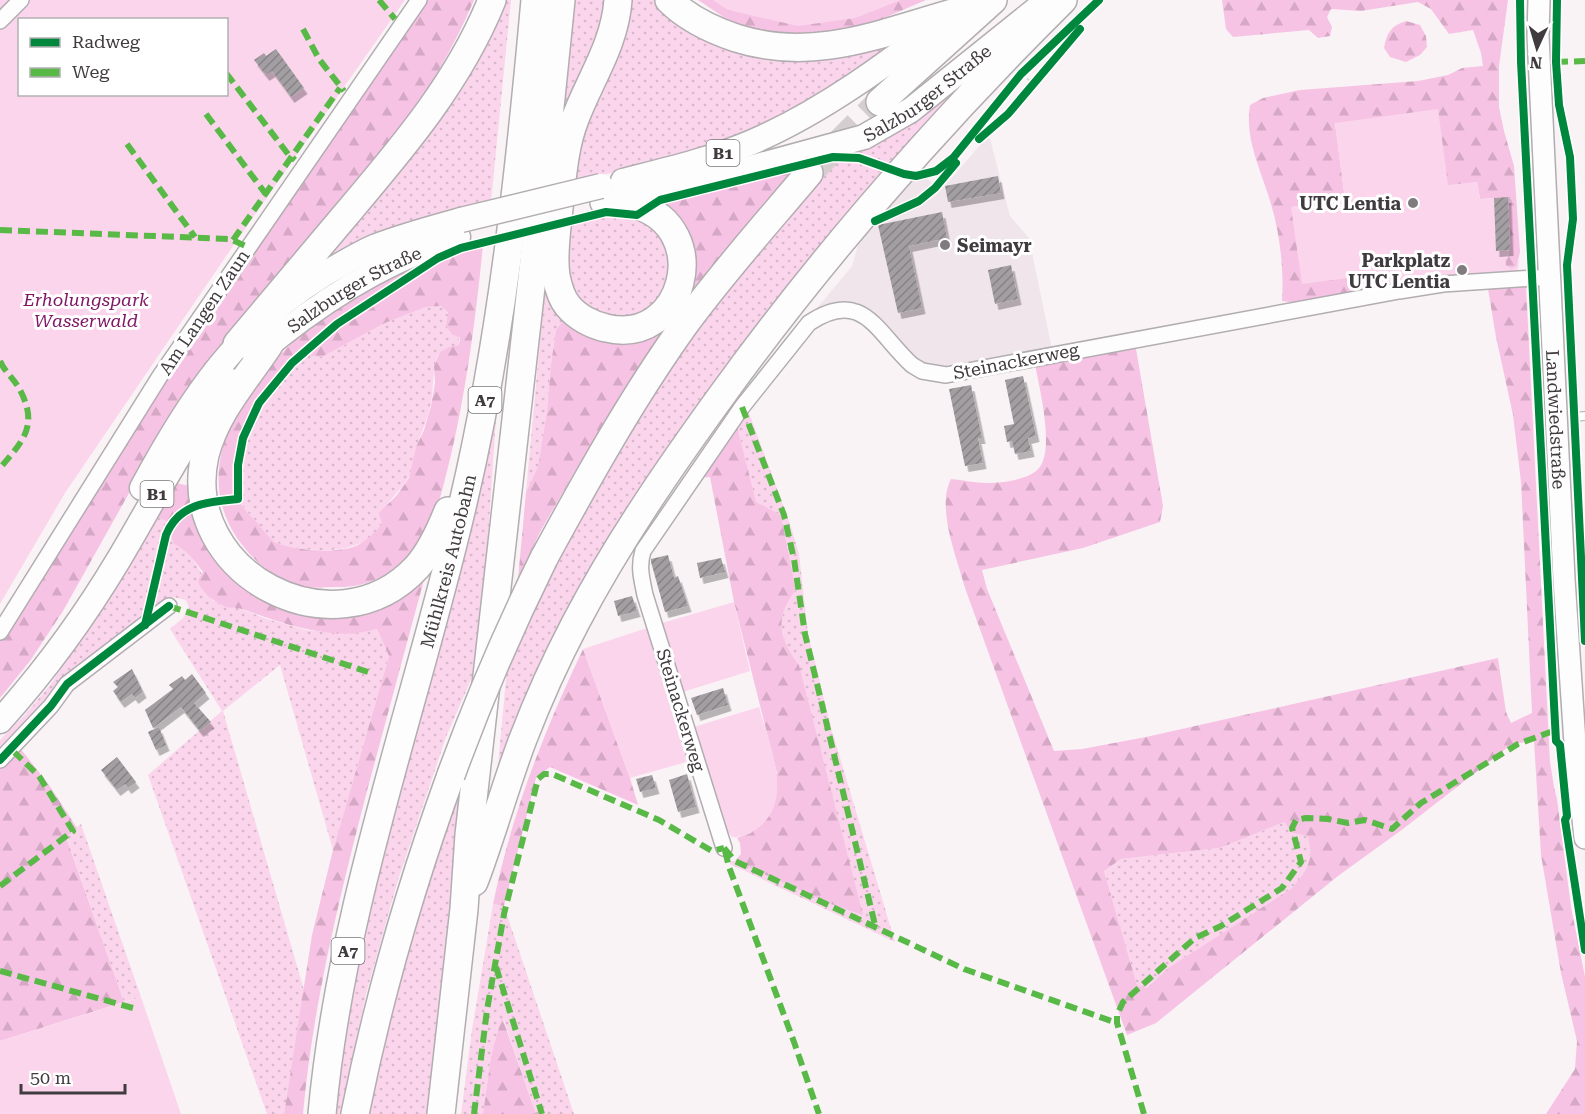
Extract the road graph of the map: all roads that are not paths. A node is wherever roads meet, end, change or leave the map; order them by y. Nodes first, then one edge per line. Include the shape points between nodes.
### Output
1 (21, 0) edge
2 (419, 0) edge
3 (492, 0) edge
4 (522, 0) edge
5 (535, 0) edge
6 (561, 0) edge
7 (618, 0) edge
8 (669, 0) edge
9 (993, 0) edge
10 (1048, 0) edge
11 (1063, 0) edge
12 (1539, 0) edge
13 (964, 6) edge
14 (0, 21) edge
15 (880, 102) tunnel mouth
16 (809, 173) tunnel mouth
17 (601, 197) junction
18 (460, 229) junction
19 (1550, 277) junction
20 (237, 344) junction
21 (268, 345) junction
22 (1585, 416) edge
23 (1575, 417) dead end
24 (169, 606) dead end
25 (0, 632) edge
26 (56, 652) junction
27 (1578, 677) edge
28 (0, 722) edge
29 (0, 760) edge
30 (1585, 838) edge
31 (724, 848) dead end
32 (464, 909) junction
33 (322, 1114) edge
34 (355, 1114) edge
35 (441, 1114) edge

1 - 14 street
2 - 25 street, Am Langen Zaun via 167,366
3 - 20 highway via 471,45 422,122
4 - 21 highway via 495,253 456,484 440,530 426,555 406,576 382,592 327,604 288,597 242,569 213,530 202,484 209,441 227,402
5 - 33 highway, Mühlkreis Autobahn / A7 via 512,217 477,440 442,589 363,885 334,1029
6 - 32 highway, A7
7 - 17 highway via 610,42 568,141 555,266 561,296 588,321 614,330 642,326 672,302 682,277 682,254 674,234 659,217 637,205
8 - 13 highway via 723,34 779,48 838,45
9 - 15 highway
10 - 17 main road, Salzburger Straße / B1 via 911,110 864,137 743,170
11 - 32 highway via 881,193 755,350 659,484 606,568 551,674 523,739
12 - 19 main road, Landwiedstraße
13 - 17 main road, Salzburger Straße / B1 via 837,97 791,124
16 - 34 highway, bridge via 685,324 613,437 544,558 505,638 429,835 392,958
17 - 18 main road, Salzburger Straße / B1, bridge
18 - 20 main road, Salzburger Straße / B1 via 419,231 343,263 276,308
18 - 21 main road, Salzburger Straße / B1 via 330,297
19 - 27 main road, Landwiedstraße
19 - 31 street, Steinackerweg via 1399,291 946,375 912,365 863,314 836,309 822,314 809,323 742,407 640,560 645,595
20 - 26 main road, Salzburger Straße / B1 via 183,415
21 - 26 main road, Salzburger Straße / B1 via 215,400 118,561
22 - 23 lane
24 - 29 street via 67,684
26 - 28 main road, Salzburger Straße / B1
27 - 30 main road, Landwiedstraße
32 - 35 highway, A7

